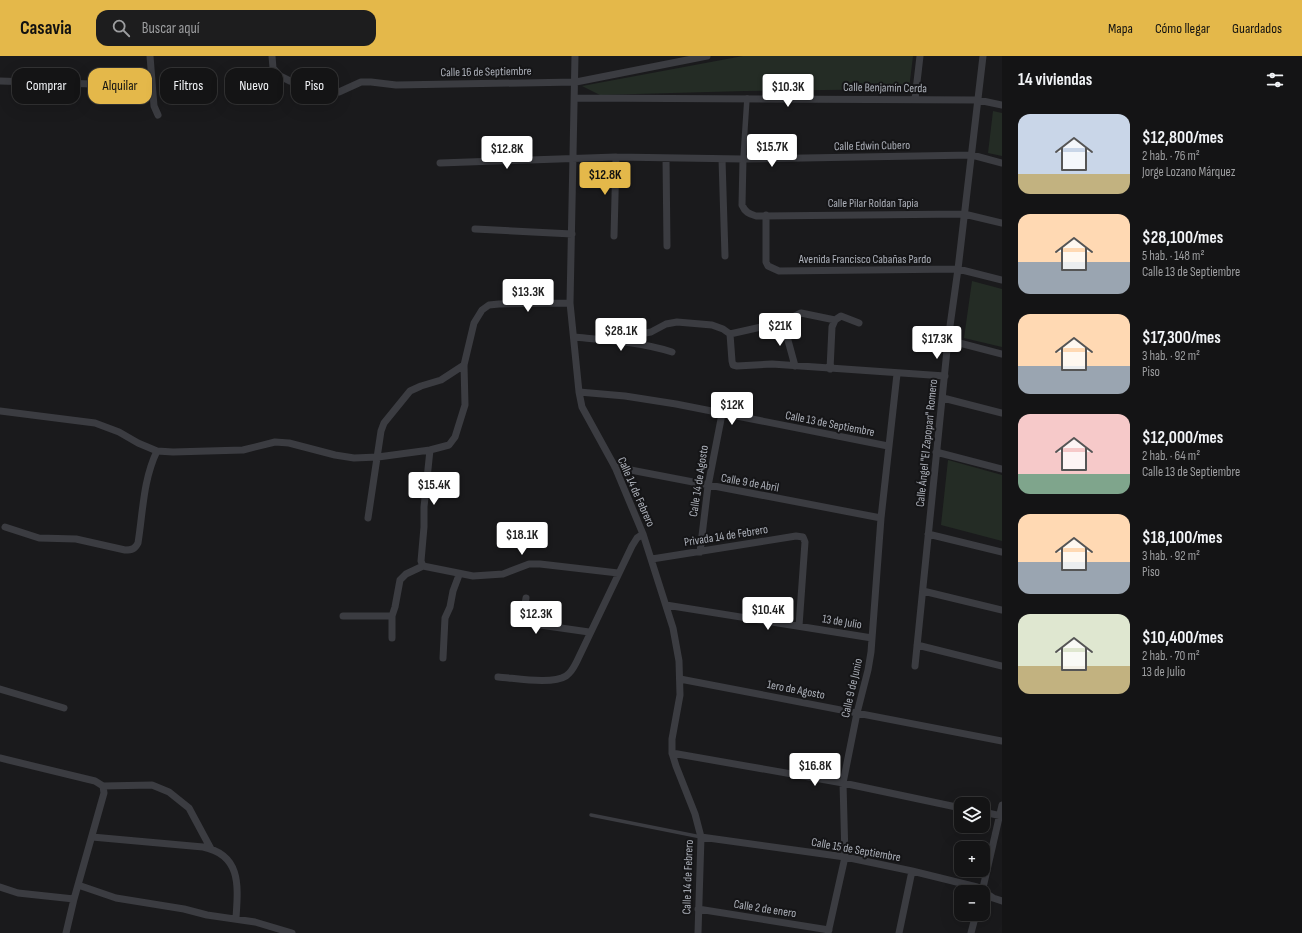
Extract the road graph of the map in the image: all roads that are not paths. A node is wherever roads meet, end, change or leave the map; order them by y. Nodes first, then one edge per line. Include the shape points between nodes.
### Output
1 (150, 56) edge
2 (272, 56) edge
3 (575, 56) edge
4 (707, 56) edge
5 (920, 56) edge
6 (984, 56) edge
7 (0, 81) edge
8 (576, 82) junction
9 (88, 84) edge
10 (575, 98) junction
11 (747, 98) junction
12 (915, 99) junction
13 (978, 100) junction
14 (1002, 105) edge
15 (158, 115) dead end
16 (972, 155) junction
17 (616, 157) junction
18 (573, 158) junction
19 (666, 158) junction
20 (722, 158) junction
21 (743, 159) junction
22 (440, 163) dead end
23 (1002, 163) edge
24 (964, 214) junction
25 (766, 215) junction
26 (1002, 223) edge
27 (475, 229) dead end
28 (572, 234) junction
29 (614, 236) dead end
30 (667, 246) dead end
31 (725, 256) dead end
32 (958, 269) junction
33 (1002, 280) edge
34 (570, 303) junction
35 (835, 320) junction
36 (783, 322) junction
37 (859, 323) dead end
38 (730, 334) junction
39 (574, 337) junction
40 (948, 340) junction
41 (622, 342) junction
42 (672, 352) dead end
43 (1002, 354) edge
44 (464, 364) junction
45 (795, 366) junction
46 (830, 369) junction
47 (897, 374) junction
48 (945, 376) junction
49 (579, 392) junction
50 (943, 398) junction
51 (0, 411) edge
52 (1002, 413) edge
53 (722, 414) junction
54 (888, 446) junction
55 (430, 450) junction
56 (157, 451) junction
57 (936, 452) junction
58 (378, 457) junction
59 (615, 468) junction
60 (1002, 469) edge
61 (708, 486) junction
62 (368, 518) dead end
63 (881, 518) junction
64 (5, 527) dead end
65 (643, 534) junction
66 (928, 534) junction
67 (700, 552) junction
68 (1002, 552) edge
69 (652, 559) junction
70 (423, 566) junction
71 (618, 573) junction
72 (459, 575) junction
73 (923, 591) junction
74 (526, 598) dead end
75 (666, 605) junction
76 (1002, 610) edge
77 (343, 616) dead end
78 (392, 616) junction
79 (799, 626) junction
80 (590, 632) junction
81 (392, 638) dead end
82 (872, 638) junction
83 (917, 645) junction
84 (443, 658) dead end
85 (915, 666) dead end
86 (1002, 666) edge
87 (498, 677) dead end
88 (680, 679) junction
89 (0, 689) edge
90 (64, 708) dead end
91 (857, 713) junction
92 (1002, 740) edge
93 (672, 753) junction
94 (0, 758) edge
95 (843, 782) junction
96 (103, 786) junction
97 (1002, 805) edge
98 (954, 806) edge
99 (990, 814) edge
100 (591, 815) dead end
101 (1000, 816) edge
102 (92, 836) junction
103 (701, 837) junction
104 (211, 849) junction
105 (845, 857) junction
106 (912, 871) junction
107 (78, 885) junction
108 (970, 885) edge
109 (983, 885) edge
110 (0, 887) edge
111 (990, 896) edge
112 (74, 899) junction
113 (1002, 901) edge
114 (698, 909) junction
115 (236, 918) junction
116 (974, 921) edge
117 (829, 931) edge
118 (66, 933) edge
119 (292, 933) edge
120 (698, 933) edge
121 (900, 933) edge
122 (971, 933) edge

1 - 15 street via 154,106
2 - 8 street, Calle 16 de Septiembre via 273,68 280,76 290,81 339,92 362,82 396,85
3 - 8 street, Calle 14 de Febrero
4 - 8 street, Calle 16 de Septiembre
5 - 12 street
6 - 13 street, Calle Ángel "El Zapopan" Romero
7 - 9 street
8 - 10 street, Calle 14 de Febrero
10 - 11 street, Calle Benjamín Cerda
10 - 18 street, Calle 14 de Febrero
11 - 12 street, Calle Benjamín Cerda
11 - 21 street
12 - 13 street, Calle Benjamín Cerda
13 - 14 street, Calle Benjamín Cerda
13 - 16 street, Calle Ángel "El Zapopan" Romero
16 - 21 street, Calle Edwin Cubero
16 - 23 street, Calle Edwin Cubero
16 - 24 street, Calle Ángel "El Zapopan" Romero
17 - 18 street, Calle Edwin Cubero
17 - 19 street, Calle Edwin Cubero
17 - 29 street
18 - 22 street, Calle Edwin Cubero
18 - 28 street, Calle 14 de Febrero
19 - 20 street, Calle Edwin Cubero
19 - 30 street
20 - 21 street, Calle Edwin Cubero
20 - 31 street
21 - 25 street, Calle Pilar Roldan Tapia via 744,210 756,216
24 - 25 street, Calle Pilar Roldan Tapia
24 - 26 street, Calle Pilar Roldan Tapia
24 - 32 street, Calle Ángel "El Zapopan" Romero
25 - 32 street, Avenida Francisco Cabañas Pardo via 766,262 772,269
27 - 28 street
28 - 34 street, Calle 14 de Febrero
32 - 33 street, Avenida Francisco Cabañas Pardo
32 - 40 street, Calle Ángel "El Zapopan" Romero
34 - 39 street, Calle 14 de Febrero
34 - 44 street via 499,304 482,310 474,323
35 - 36 street via 801,312
35 - 37 street via 841,316
35 - 46 street via 832,328
36 - 38 street
36 - 45 street
38 - 41 street via 712,325 677,322 666,324 651,332 634,335
38 - 45 street via 733,364 737,366
39 - 41 street
39 - 49 street, Calle 14 de Febrero
40 - 43 street
40 - 48 street, Calle Ángel "El Zapopan" Romero
41 - 42 street
44 - 55 street via 465,405 457,433 449,445
44 - 58 street via 441,380 410,391 384,423
45 - 46 street
46 - 47 street
47 - 48 street
47 - 54 street, Calle 9 de Junio
48 - 50 street, Calle Ángel "El Zapopan" Romero
49 - 53 street, Calle 13 de Septiembre via 625,396
49 - 59 street, Calle 14 de Febrero via 582,407
50 - 52 street
50 - 57 street, Calle Ángel "El Zapopan" Romero
51 - 56 street via 95,423
53 - 54 street, Calle 13 de Septiembre
53 - 61 street, Calle 14 de Agosto
54 - 63 street, Calle 9 de Junio
55 - 58 street
55 - 70 street via 424,507
56 - 58 street via 243,450 275,442 354,458
56 - 64 street via 147,479 138,543 131,550 76,539 39,538
57 - 60 street
57 - 66 street, Calle Ángel "El Zapopan" Romero
58 - 62 street
59 - 61 street, Calle 9 de Abril
59 - 65 street, Calle 14 de Febrero
61 - 63 street, Calle 9 de Abril
61 - 67 street, Calle 14 de Agosto
63 - 82 street, Calle 9 de Junio
65 - 69 street, Calle 14 de Febrero
65 - 71 street via 637,538
66 - 68 street
66 - 73 street, Calle Ángel "El Zapopan" Romero
67 - 69 street, Privada 14 de Febrero
67 - 79 street, Privada 14 de Febrero via 803,537 805,542
69 - 75 street, Calle 14 de Febrero
70 - 72 street
70 - 78 street via 406,574 400,580
71 - 72 street via 529,564 503,574
71 - 80 street
72 - 84 street via 445,618
73 - 76 street
73 - 83 street, Calle Ángel "El Zapopan" Romero
74 - 80 street via 523,616 526,623
75 - 79 street, 13 de Julio
75 - 88 street, Calle 14 de Febrero via 673,628
77 - 78 street
78 - 81 street
79 - 82 street, 13 de Julio
80 - 87 street via 572,670 558,680
82 - 91 street, Calle 9 de Junio via 868,670
83 - 85 street, Calle Ángel "El Zapopan" Romero
83 - 86 street
88 - 91 street, 1ero de Agosto
88 - 93 street, Calle 14 de Febrero
89 - 90 street
91 - 92 street, 1ero de Agosto
91 - 95 street, Calle 9 de Junio
93 - 95 street
93 - 103 street, Calle 14 de Febrero
94 - 96 street via 95,781
95 - 98 street
95 - 105 street, Calle 9 de Junio
96 - 102 street via 104,793
96 - 104 street via 152,785 169,792 189,808
97 - 101 street
99 - 101 street
100 - 103 lane
101 - 109 street
102 - 104 street
102 - 107 street
103 - 105 street, Calle 15 de Septiembre
103 - 114 street, Calle 14 de Febrero
104 - 115 street via 227,859 237,881
105 - 106 street, Calle 15 de Septiembre
105 - 117 street, Calle 9 de Junio
106 - 108 street, Calle 15 de Septiembre
106 - 121 street
107 - 112 street
107 - 115 street via 116,898
110 - 112 street via 18,893
111 - 113 street, Calle 15 de Septiembre
112 - 118 street
114 - 117 street, Calle 2 de enero
114 - 120 street, Calle 14 de Febrero
115 - 119 street
116 - 122 street

